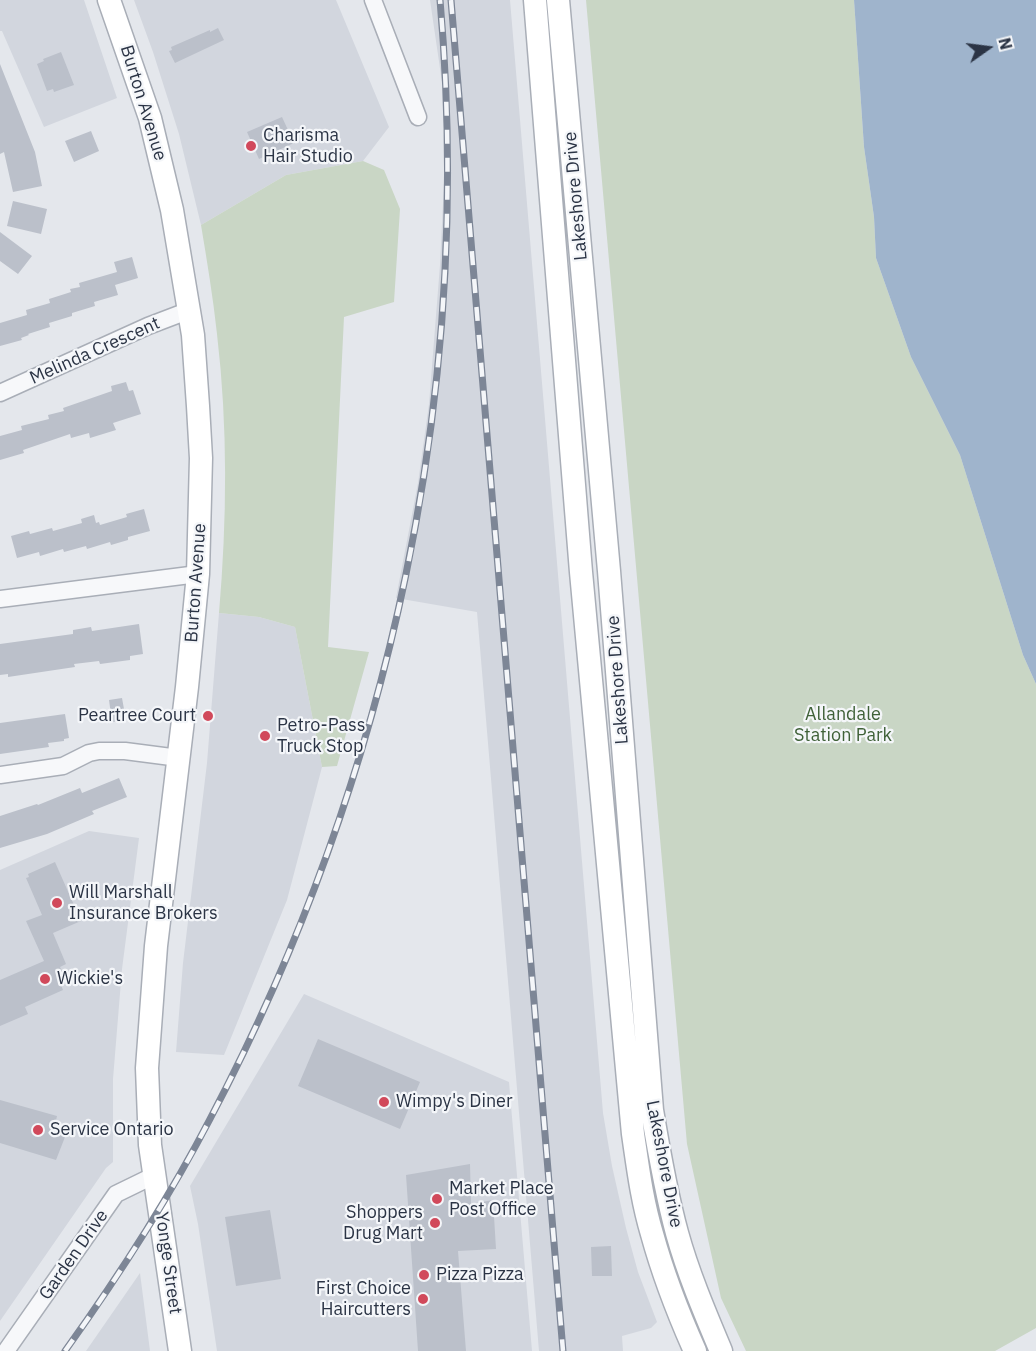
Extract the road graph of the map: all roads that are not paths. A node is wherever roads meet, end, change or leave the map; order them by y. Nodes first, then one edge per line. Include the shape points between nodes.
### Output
1 (109, 0) edge
2 (373, 0) edge
3 (535, 0) edge
4 (558, 0) edge
5 (418, 117) dead end
6 (190, 310) junction
7 (0, 393) edge
8 (198, 574) junction
9 (0, 599) edge
10 (179, 758) junction
11 (0, 775) edge
12 (154, 1175) junction
13 (6, 1351) edge
14 (180, 1351) edge
15 (695, 1351) edge
16 (721, 1351) edge

1 - 6 main road, Burton Avenue via 153,128
2 - 5 street
3 - 15 main road, Lakeshore Drive via 633,1134 651,1233
4 - 16 main road, Lakeshore Drive via 652,1110 678,1235
6 - 7 street, Melinda Crescent
6 - 8 main road, Burton Avenue via 201,458
8 - 9 street
8 - 10 main road, Burton Avenue
10 - 11 street via 99,752 63,766
10 - 12 main road, Burton Avenue via 156,946 147,1068
12 - 13 street, Garden Drive via 116,1194
12 - 14 main road, Yonge Street

